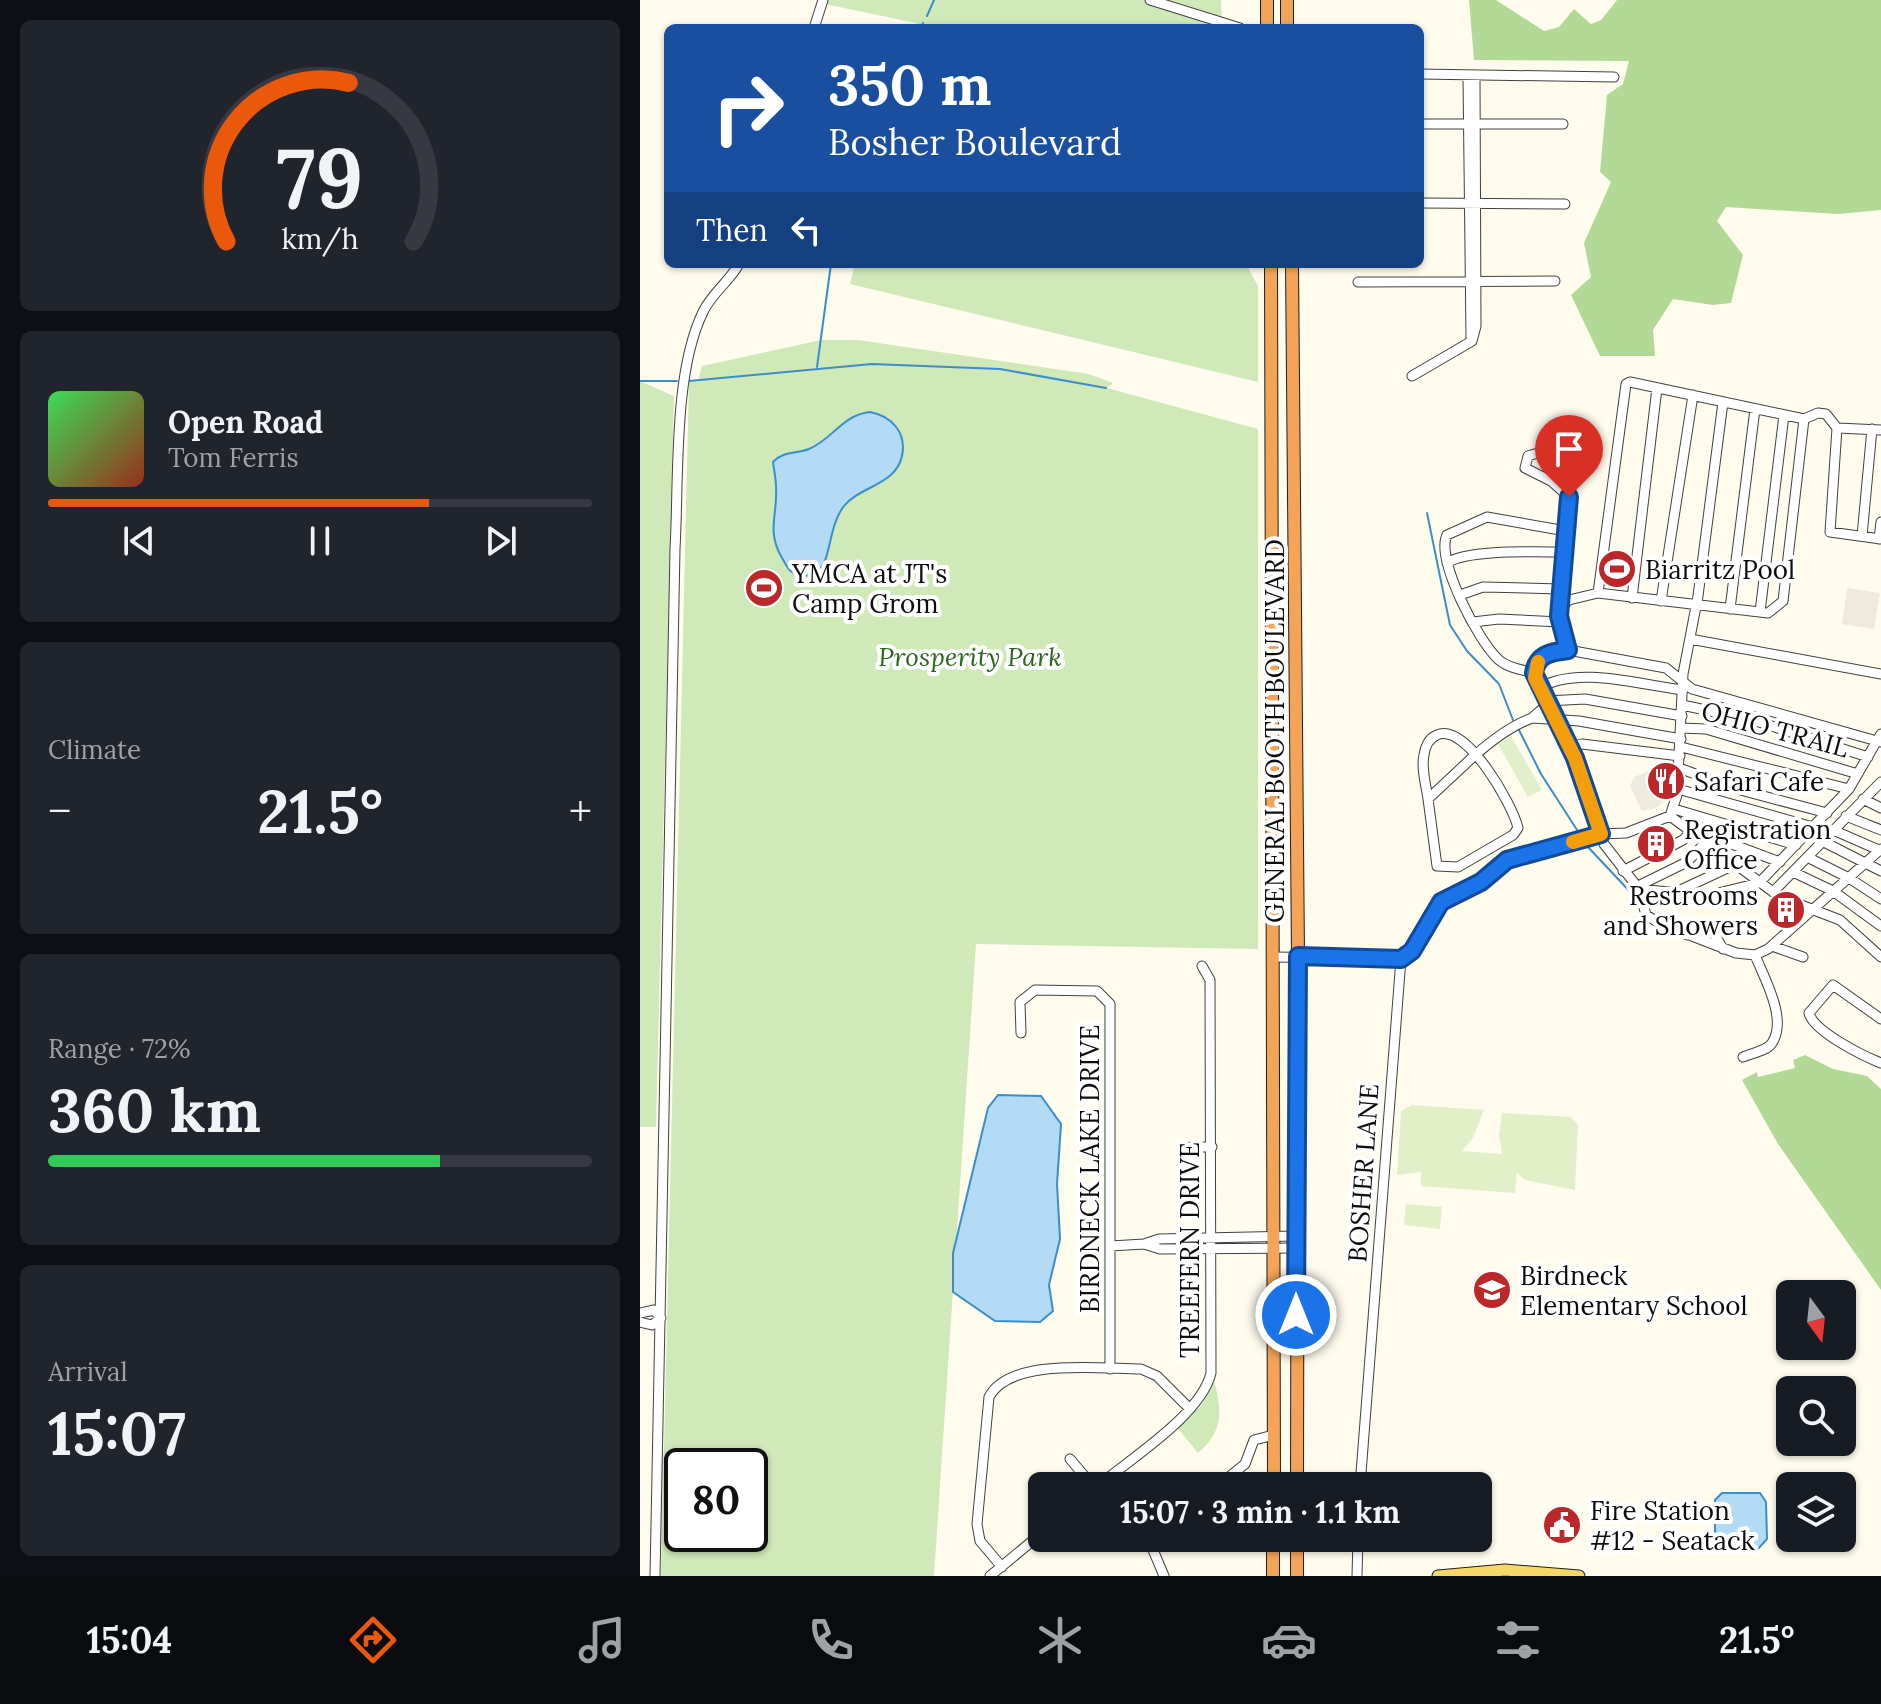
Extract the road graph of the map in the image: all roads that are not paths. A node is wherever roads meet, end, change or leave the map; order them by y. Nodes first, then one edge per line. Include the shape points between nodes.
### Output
1 (823, 0) edge
2 (1150, 0) edge
3 (1267, 0) edge
4 (1287, 0) edge
5 (815, 24) edge
6 (1227, 24) edge
7 (1267, 24) edge
8 (1287, 24) edge
9 (1424, 74) edge
10 (1471, 77) junction
11 (1614, 77) dead end
12 (1424, 124) edge
13 (1471, 124) junction
14 (1563, 124) dead end
15 (1472, 202) junction
16 (1424, 203) edge
17 (1565, 204) dead end
18 (736, 268) edge
19 (1271, 268) edge
20 (1292, 268) edge
21 (1555, 281) dead end
22 (1358, 282) dead end
23 (1472, 282) junction
24 (1412, 376) dead end
25 (1657, 388) junction
26 (1693, 395) junction
27 (1723, 402) junction
28 (1755, 409) junction
29 (1784, 415) junction
30 (1804, 419) junction
31 (1837, 428) junction
32 (1876, 429) edge
33 (1569, 497) junction
34 (1881, 522) edge
35 (1566, 531) junction
36 (1862, 536) junction
37 (1880, 539) edge
38 (1564, 552) junction
39 (1447, 563) junction
40 (1561, 589) junction
41 (1598, 593) junction
42 (1460, 595) junction
43 (1632, 598) junction
44 (1661, 601) junction
45 (1696, 606) junction
46 (1560, 608) junction
47 (1730, 609) junction
48 (1760, 612) junction
49 (1473, 622) junction
50 (1561, 622) junction
51 (1690, 639) junction
52 (1568, 650) junction
53 (1534, 673) junction
54 (1881, 674) edge
55 (1683, 686) junction
56 (1539, 688) junction
57 (1547, 702) junction
58 (1682, 705) junction
59 (1682, 716) junction
60 (1532, 718) junction
61 (1557, 721) junction
62 (1681, 728) junction
63 (1880, 739) edge
64 (1569, 747) junction
65 (1681, 747) junction
66 (1477, 753) junction
67 (1868, 757) junction
68 (1679, 768) junction
69 (1858, 774) junction
70 (1881, 782) edge
71 (1678, 789) junction
72 (1849, 789) junction
73 (1428, 799) junction
74 (1863, 799) junction
75 (1881, 808) edge
76 (1672, 812) junction
77 (1827, 813) junction
78 (1846, 816) junction
79 (1813, 827) junction
80 (1833, 830) junction
81 (1881, 830) edge
82 (1692, 831) junction
83 (1601, 834) junction
84 (1822, 841) junction
85 (1709, 842) junction
86 (1796, 845) junction
87 (1881, 850) edge
88 (1807, 857) junction
89 (1780, 862) junction
90 (1866, 863) junction
91 (1736, 864) junction
92 (1623, 871) junction
93 (1881, 871) edge
94 (1793, 872) junction
95 (1849, 878) junction
96 (1759, 883) junction
97 (1637, 888) junction
98 (1833, 891) junction
99 (1773, 892) junction
100 (1671, 894) junction
101 (1881, 899) edge
102 (1813, 910) junction
103 (1881, 926) edge
104 (1687, 935) junction
105 (1772, 946) junction
106 (1723, 949) junction
107 (1755, 955) junction
108 (1298, 956) junction
109 (1274, 957) junction
110 (1803, 957) dead end
111 (1881, 957) edge
112 (1401, 959) junction
113 (1202, 966) dead end
114 (1881, 1019) edge
115 (1021, 1033) dead end
116 (1743, 1057) dead end
117 (1881, 1063) edge
118 (1191, 1147) dead end
119 (1212, 1147) junction
120 (1275, 1242) junction
121 (1296, 1242) junction
122 (1212, 1243) junction
123 (1111, 1246) junction
124 (640, 1313) edge
125 (661, 1318) junction
126 (640, 1322) edge
127 (1110, 1369) junction
128 (1190, 1409) junction
129 (1274, 1435) junction
130 (1070, 1459) dead end
131 (1083, 1472) edge
132 (1113, 1472) edge
133 (1235, 1472) edge
134 (1274, 1472) edge
135 (1297, 1472) edge
136 (1361, 1472) edge
137 (1028, 1545) edge
138 (1154, 1552) edge
139 (1273, 1552) edge
140 (1297, 1552) edge
141 (1358, 1552) edge
142 (1002, 1567) junction
143 (655, 1576) edge
144 (990, 1576) edge
145 (1164, 1576) edge
146 (1273, 1576) edge
147 (1297, 1576) edge
148 (1357, 1576) edge
149 (1438, 1576) edge
150 (1579, 1576) edge

1 - 5 street
2 - 6 street
3 - 7 highway
4 - 8 highway
9 - 10 street
10 - 11 street
10 - 13 street
12 - 13 street
13 - 14 street
13 - 15 street
15 - 16 street
15 - 17 street
15 - 23 street
18 - 125 street via 709,301 695,330 682,396
19 - 109 highway, GENERAL BOOTH BOULEVARD
20 - 108 highway, GENERAL BOOTH BOULEVARD
21 - 23 street
22 - 23 street
23 - 24 street via 1472,341
25 - 26 street
25 - 41 street via 1630,382 1624,390
25 - 43 street
26 - 27 street
26 - 44 street
27 - 28 street
27 - 45 street
28 - 29 street
28 - 47 street
29 - 30 street
29 - 48 street
30 - 31 street via 1826,414
30 - 48 street via 1783,601 1776,610
31 - 32 street
31 - 36 street via 1830,532
32 - 36 street
33 - 33 street via 1530,472 1524,462 1528,456 1542,452 1566,459 1571,465
33 - 35 street
34 - 37 street
35 - 38 street
35 - 39 street via 1487,517 1447,535
36 - 37 street
38 - 39 street via 1508,552
38 - 40 street
39 - 42 street
40 - 42 street via 1483,587
40 - 46 street
41 - 43 street
41 - 46 street via 1569,600
42 - 49 street
43 - 44 street
44 - 45 street
45 - 47 street
45 - 51 street
46 - 50 street
47 - 48 street
49 - 50 street
49 - 53 street via 1496,658
50 - 52 street
51 - 54 street
51 - 55 street
52 - 53 street via 1545,655
52 - 55 street via 1666,668
53 - 56 street
55 - 56 street via 1577,678
55 - 58 street
55 - 63 street
56 - 57 street
57 - 59 street via 1585,699
57 - 60 street
57 - 61 street
58 - 59 street
58 - 67 street via 1753,720
59 - 62 street
60 - 61 street
60 - 66 street
61 - 64 street
61 - 65 street via 1579,721
62 - 65 street
62 - 69 street, OHIO TRAIL via 1706,729
63 - 67 street
64 - 65 street
64 - 83 street
65 - 68 street
65 - 72 street
66 - 73 street
66 - 73 street via 1463,739 1436,735 1423,757
66 - 73 street via 1517,822 1513,835 1458,867 1437,866
67 - 69 street
68 - 71 street
68 - 77 street
69 - 72 street
70 - 74 street
71 - 76 street
71 - 79 street
72 - 77 street
74 - 75 street
74 - 78 street
76 - 82 street
76 - 83 street via 1626,833
76 - 86 street
77 - 79 street
78 - 80 street
78 - 81 street
79 - 86 street
80 - 84 street
80 - 87 street
82 - 85 street
82 - 92 street
83 - 92 street
83 - 112 street via 1507,860 1481,882 1441,902 1412,951
84 - 88 street
84 - 90 street
85 - 89 street via 1729,843
85 - 91 street
85 - 97 street via 1687,862
86 - 89 street
87 - 90 street
88 - 94 street
88 - 95 street
89 - 96 street
90 - 93 street
90 - 95 street
91 - 96 street
91 - 100 street
92 - 97 street
94 - 98 street
94 - 99 street
95 - 98 street
95 - 101 street
96 - 99 street
96 - 100 street via 1706,896
97 - 100 street
97 - 104 street via 1646,915
98 - 102 street
98 - 103 street
99 - 102 street
102 - 105 street
102 - 111 street via 1840,920
104 - 106 street
104 - 106 street via 1700,927 1711,928
105 - 107 street
105 - 110 street
106 - 107 street
107 - 116 street via 1771,998 1775,1032 1766,1048
108 - 109 street
108 - 112 street
108 - 121 highway, GENERAL BOOTH BOULEVARD
109 - 120 highway, GENERAL BOOTH BOULEVARD
112 - 136 street, BOSHER LANE
113 - 119 street, TREEFERN DRIVE via 1210,980
114 - 117 street via 1833,985 1809,1013 1815,1024
115 - 123 street, BIRDNECK LAKE DRIVE via 1020,1002 1035,990 1097,991 1110,1004
118 - 119 street
119 - 122 street, TREEFERN DRIVE
120 - 121 street
120 - 122 street
120 - 129 highway, GENERAL BOOTH BOULEVARD
121 - 135 highway, GENERAL BOOTH BOULEVARD
122 - 123 street via 1159,1239
122 - 128 street, TREEFERN DRIVE via 1211,1373
123 - 127 street, BIRDNECK LAKE DRIVE
124 - 125 street via 654,1310
125 - 126 street via 652,1325
125 - 143 street
127 - 128 street via 1150,1372
127 - 142 street via 1024,1371 1012,1374 989,1397 977,1534
128 - 132 street, TREEFERN DRIVE
129 - 133 street via 1254,1440 1245,1464
129 - 134 highway, GENERAL BOOTH BOULEVARD
130 - 131 street
137 - 142 street
138 - 145 street
139 - 146 highway
140 - 147 highway
141 - 148 street
142 - 144 street
149 - 150 main road via 1505,1570

